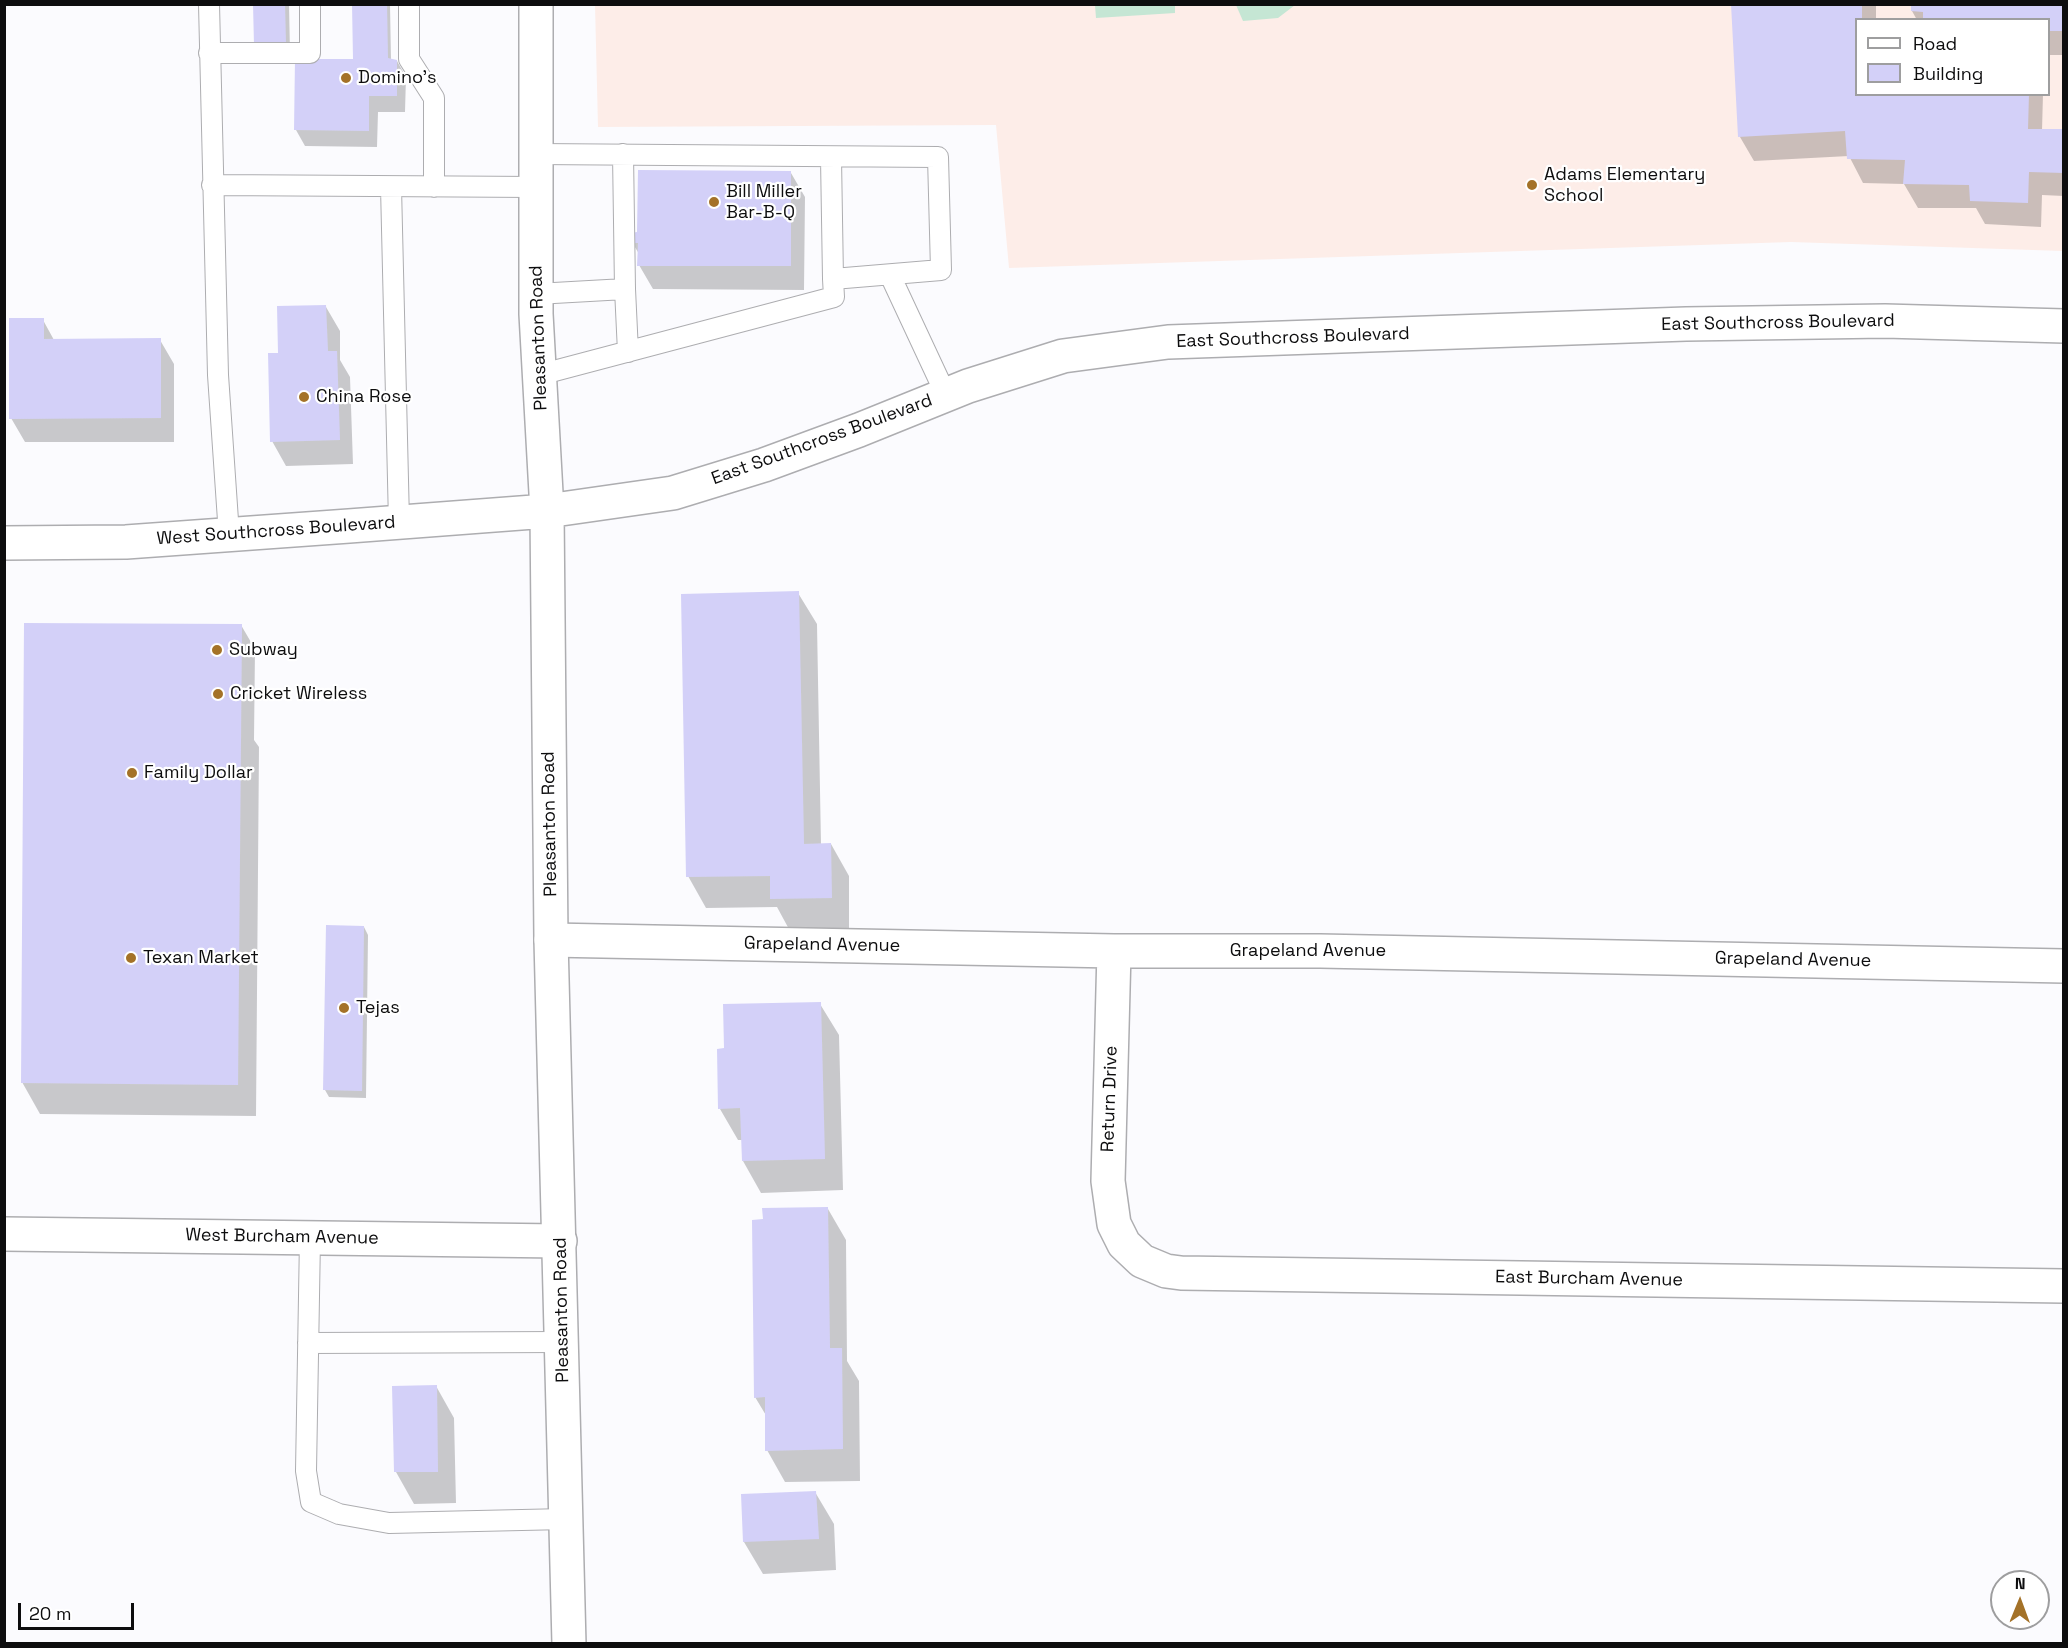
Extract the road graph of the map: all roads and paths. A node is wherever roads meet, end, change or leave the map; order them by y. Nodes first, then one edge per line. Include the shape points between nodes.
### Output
1 (209, 4) edge
2 (310, 4) edge
3 (409, 4) edge
4 (536, 4) edge
5 (209, 53) junction
6 (536, 154) junction
7 (623, 154) junction
8 (831, 158) junction
9 (212, 185) junction
10 (391, 187) junction
11 (434, 187) junction
12 (536, 187) junction
13 (890, 275) junction
14 (833, 279) junction
15 (625, 289) junction
16 (536, 294) junction
17 (2064, 326) edge
18 (628, 352) junction
19 (539, 375) junction
20 (946, 395) junction
21 (547, 511) junction
22 (399, 522) junction
23 (229, 535) junction
24 (4, 543) edge
25 (551, 940) junction
26 (1114, 951) junction
27 (2064, 966) edge
28 (4, 1234) edge
29 (310, 1238) junction
30 (560, 1241) junction
31 (1124, 1244) joint
32 (2064, 1286) edge
33 (562, 1342) junction
34 (308, 1343) junction
35 (566, 1519) junction
36 (569, 1644) edge

1 - 5 lane
2 - 5 lane via 310,52
3 - 11 lane via 409,59 434,98
4 - 6 main road, Pleasanton Road
5 - 9 lane
6 - 7 lane
6 - 12 main road, Pleasanton Road
7 - 8 lane
7 - 15 lane
8 - 13 lane via 938,157 941,270
8 - 14 lane
9 - 10 lane
9 - 23 lane via 218,375
10 - 11 lane
10 - 22 lane
11 - 12 lane
12 - 16 main road, Pleasanton Road
13 - 14 lane
13 - 20 lane
14 - 18 lane via 834,297
15 - 16 lane
15 - 18 lane
16 - 19 main road, Pleasanton Road
17 - 20 main road, East Southcross Boulevard via 1873,321 1168,342 1063,356
18 - 19 lane
19 - 21 main road, Pleasanton Road
20 - 21 main road, East Southcross Boulevard via 765,465 673,493
21 - 22 main road, West Southcross Boulevard
21 - 25 main road, Pleasanton Road
22 - 23 main road, West Southcross Boulevard
23 - 24 main road, West Southcross Boulevard via 126,542
25 - 26 main road, Grapeland Avenue
25 - 30 main road, Pleasanton Road
26 - 27 main road, Grapeland Avenue via 1320,951
26 - 31 main road, Return Drive via 1108,1181 1114,1224
28 - 29 main road, West Burcham Avenue
29 - 30 main road, West Burcham Avenue
29 - 34 lane
30 - 33 main road, Pleasanton Road
31 - 32 main road, East Burcham Avenue via 1142,1261 1180,1274
33 - 34 lane
33 - 35 main road, Pleasanton Road
34 - 35 lane via 306,1471 311,1502 339,1514 389,1523
35 - 36 main road, Pleasanton Road

